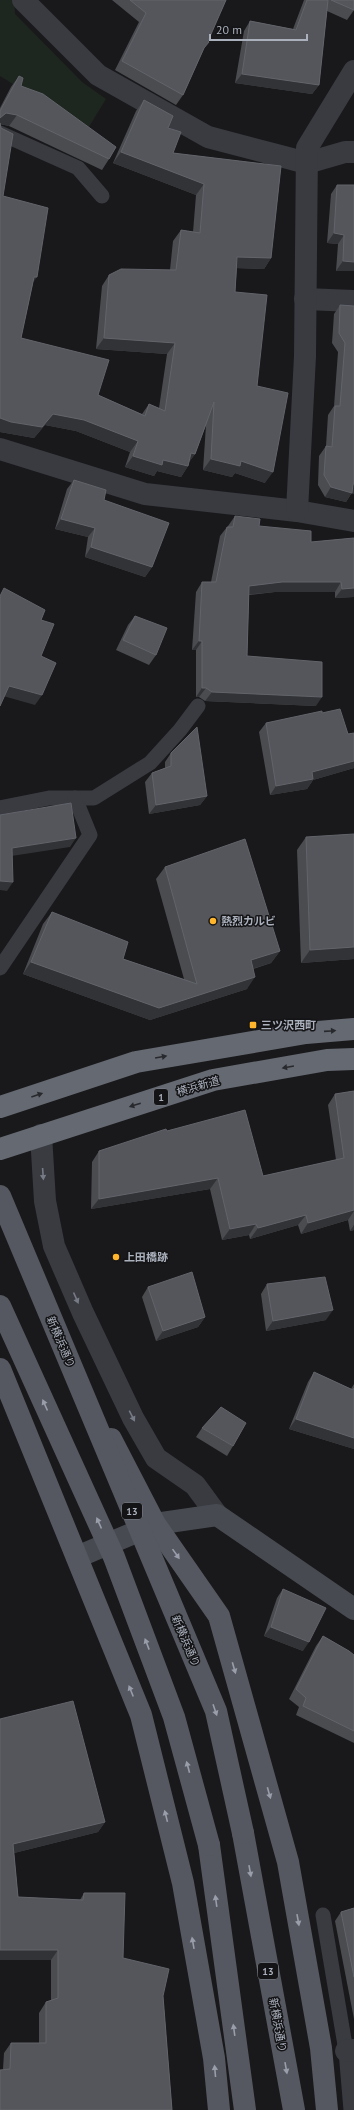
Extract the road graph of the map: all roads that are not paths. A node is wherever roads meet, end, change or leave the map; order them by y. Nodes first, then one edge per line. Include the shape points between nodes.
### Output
1 (23, 0) edge
2 (354, 71) edge
3 (0, 133) edge
4 (354, 152) edge
5 (307, 163) junction
6 (102, 196) dead end
7 (305, 299) junction
8 (354, 301) edge
9 (0, 449) edge
10 (297, 511) junction
11 (354, 521) edge
12 (198, 706) dead end
13 (75, 798) junction
14 (0, 808) edge
15 (0, 968) edge
16 (354, 1029) edge
17 (354, 1059) edge
18 (0, 1107) edge
19 (40, 1135) junction
20 (0, 1149) edge
21 (0, 1196) edge
22 (0, 1223) edge
23 (0, 1306) edge
24 (0, 1369) edge
25 (217, 1515) junction
26 (155, 1524) junction
27 (76, 1556) junction
28 (354, 1609) edge
29 (323, 1915) dead end
30 (350, 2050) edge
31 (219, 2110) edge
32 (246, 2110) edge
33 (294, 2110) edge
34 (327, 2110) edge
35 (351, 2110) edge

1 - 5 street via 22,2 98,75 208,136
2 - 5 street via 307,148
3 - 6 lane via 78,168
4 - 5 street via 345,152
5 - 7 street
7 - 8 street
7 - 10 street via 305,356
9 - 10 street via 145,494
10 - 11 street
12 - 13 lane via 150,763 94,798
13 - 14 lane via 49,798
13 - 15 lane via 90,835
18 -> 16 highway via 136,1062 306,1033
17 -> 19 highway, 横浜新道 / 1 via 327,1060 213,1080
19 - 20 highway, 横浜新道 / 1
19 -> 25 street via 45,1201 54,1246 83,1313 133,1418 156,1458 195,1485
21 -> 33 main road, 新横浜通り / 13, bridge via 216,1711 243,1833
22 - 26 main road
32 -> 23 main road, bridge via 209,1845 174,1717 114,1556
24 - 27 main road
25 - 26 street
25 - 28 street
26 - 27 street
26 -> 34 main road via 219,1616 288,1862 322,2048
31 -> 27 main road via 214,2058 183,1883 141,1715
29 - 30 lane
30 - 35 lane

